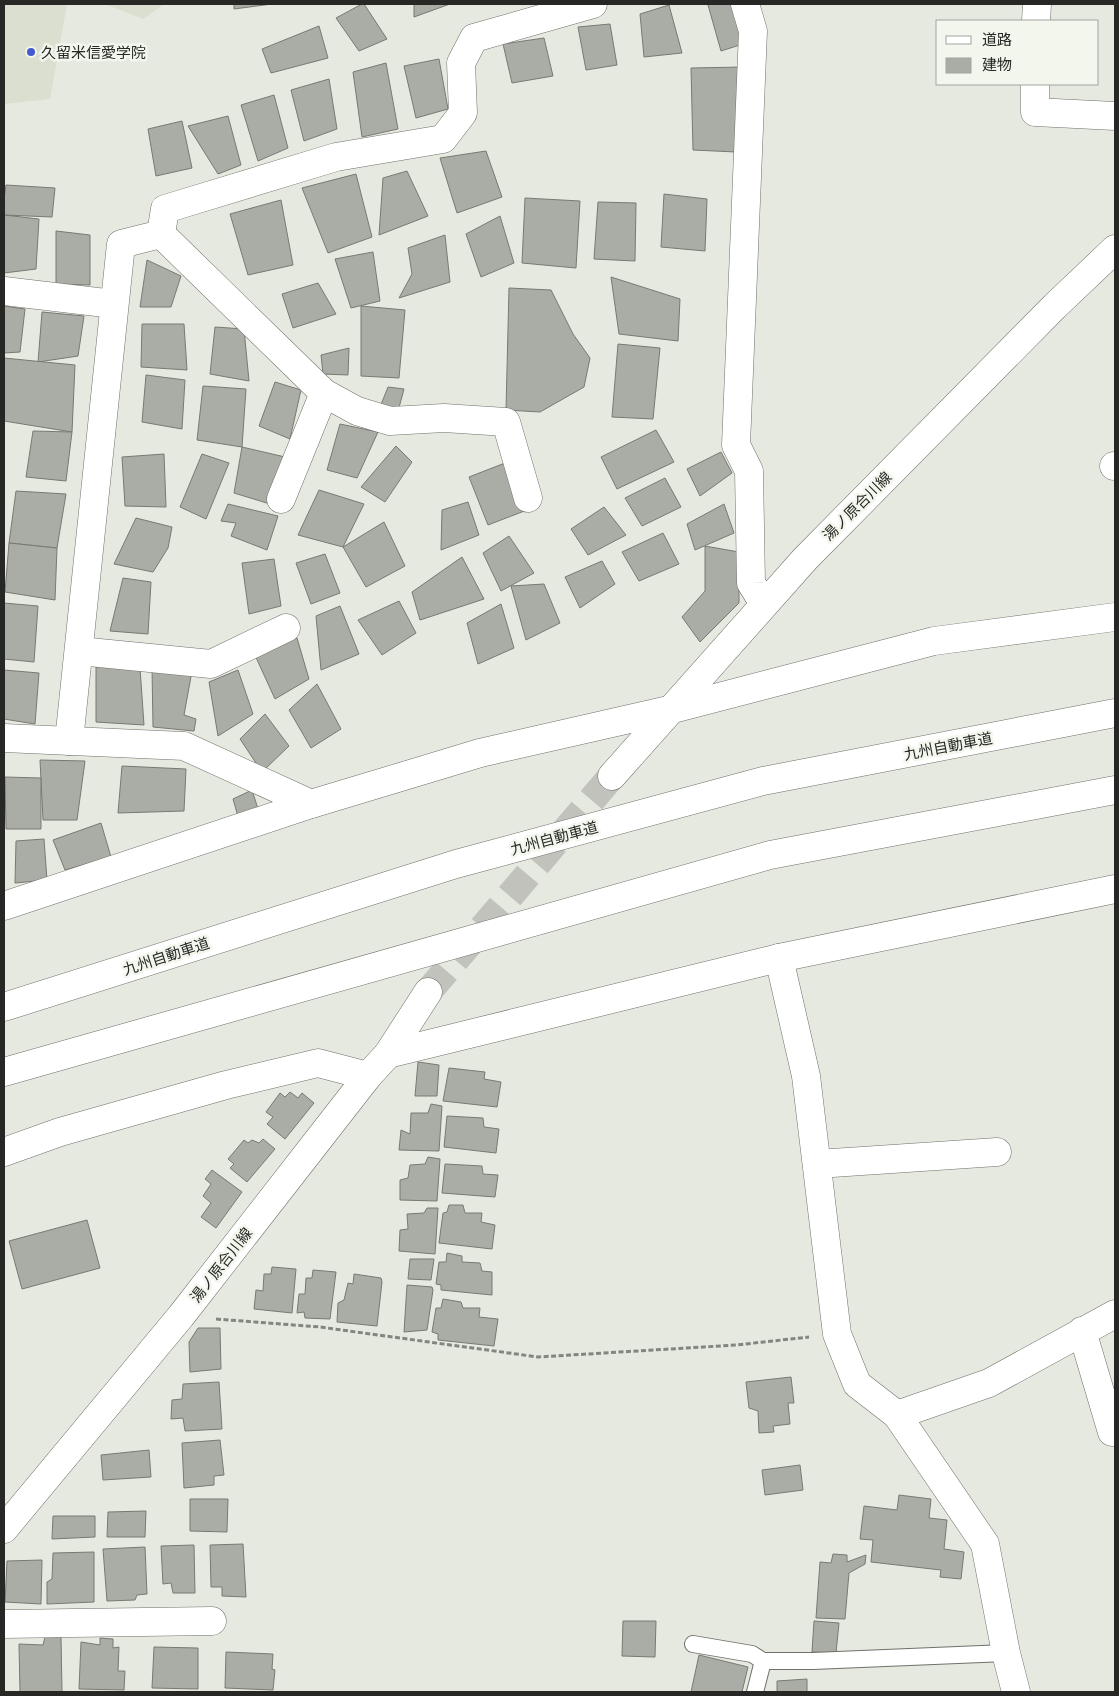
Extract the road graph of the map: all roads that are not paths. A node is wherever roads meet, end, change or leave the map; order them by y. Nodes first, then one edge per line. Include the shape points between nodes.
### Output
1 (592, 4) edge
2 (745, 4) edge
3 (1037, 4) edge
4 (1036, 20) edge
5 (1035, 85) edge
6 (1115, 116) edge
7 (162, 234) junction
8 (1115, 249) edge
9 (4, 291) edge
10 (114, 304) junction
11 (324, 393) junction
12 (528, 498) dead end
13 (281, 499) dead end
14 (764, 604) junction
15 (1115, 617) edge
16 (286, 628) dead end
17 (78, 651) junction
18 (669, 710) junction
19 (1115, 714) edge
20 (4, 738) edge
21 (69, 741) junction
22 (612, 776) tunnel mouth
23 (1115, 790) edge
24 (311, 804) junction
25 (1115, 889) edge
26 (4, 906) edge
27 (779, 958) junction
28 (428, 992) tunnel mouth
29 (4, 1008) edge
30 (388, 1054) junction
31 (4, 1072) edge
32 (368, 1076) junction
33 (4, 1152) edge
34 (997, 1152) dead end
35 (818, 1164) junction
36 (1115, 1314) edge
37 (1082, 1330) junction
38 (897, 1415) junction
39 (1112, 1432) dead end
40 (4, 1530) edge
41 (212, 1621) dead end
42 (4, 1624) edge
43 (693, 1644) dead end
44 (1006, 1653) junction
45 (763, 1661) junction
46 (755, 1692) edge
47 (1016, 1692) edge

1 - 7 main road via 474,38 461,63 463,113 442,139 336,157 165,209
2 - 14 main road via 753,31 736,445 750,471 751,583
3 - 4 main road
5 - 6 main road via 1035,112
7 - 10 main road via 121,244
7 - 11 main road
8 - 14 main road, 湯ノ原合川線
9 - 10 main road
10 - 17 main road
11 - 12 main road via 357,411 390,421 444,418 506,422
11 - 13 main road
14 - 18 main road, 湯ノ原合川線
15 - 18 main road via 934,641
16 - 17 main road via 211,664
17 - 21 main road
18 - 22 main road, 湯ノ原合川線
18 - 24 main road via 480,753
19 - 29 main road, 九州自動車道 via 754,784 456,864
20 - 21 main road
21 - 24 main road via 184,746
23 - 31 main road via 770,855
24 - 26 main road
25 - 27 main road
27 - 30 main road
27 - 35 main road via 806,1076
28 - 30 main road, 湯ノ原合川線
30 - 32 main road, 湯ノ原合川線
32 - 33 main road via 318,1063 226,1085 60,1132
32 - 40 main road, 湯ノ原合川線 via 181,1316
34 - 35 main road
35 - 38 main road via 837,1334 857,1384
36 - 37 main road
37 - 38 main road via 989,1383
37 - 39 main road
38 - 44 main road via 985,1544
41 - 42 main road
43 - 45 lane via 752,1654
44 - 45 lane
44 - 47 main road
45 - 46 lane

